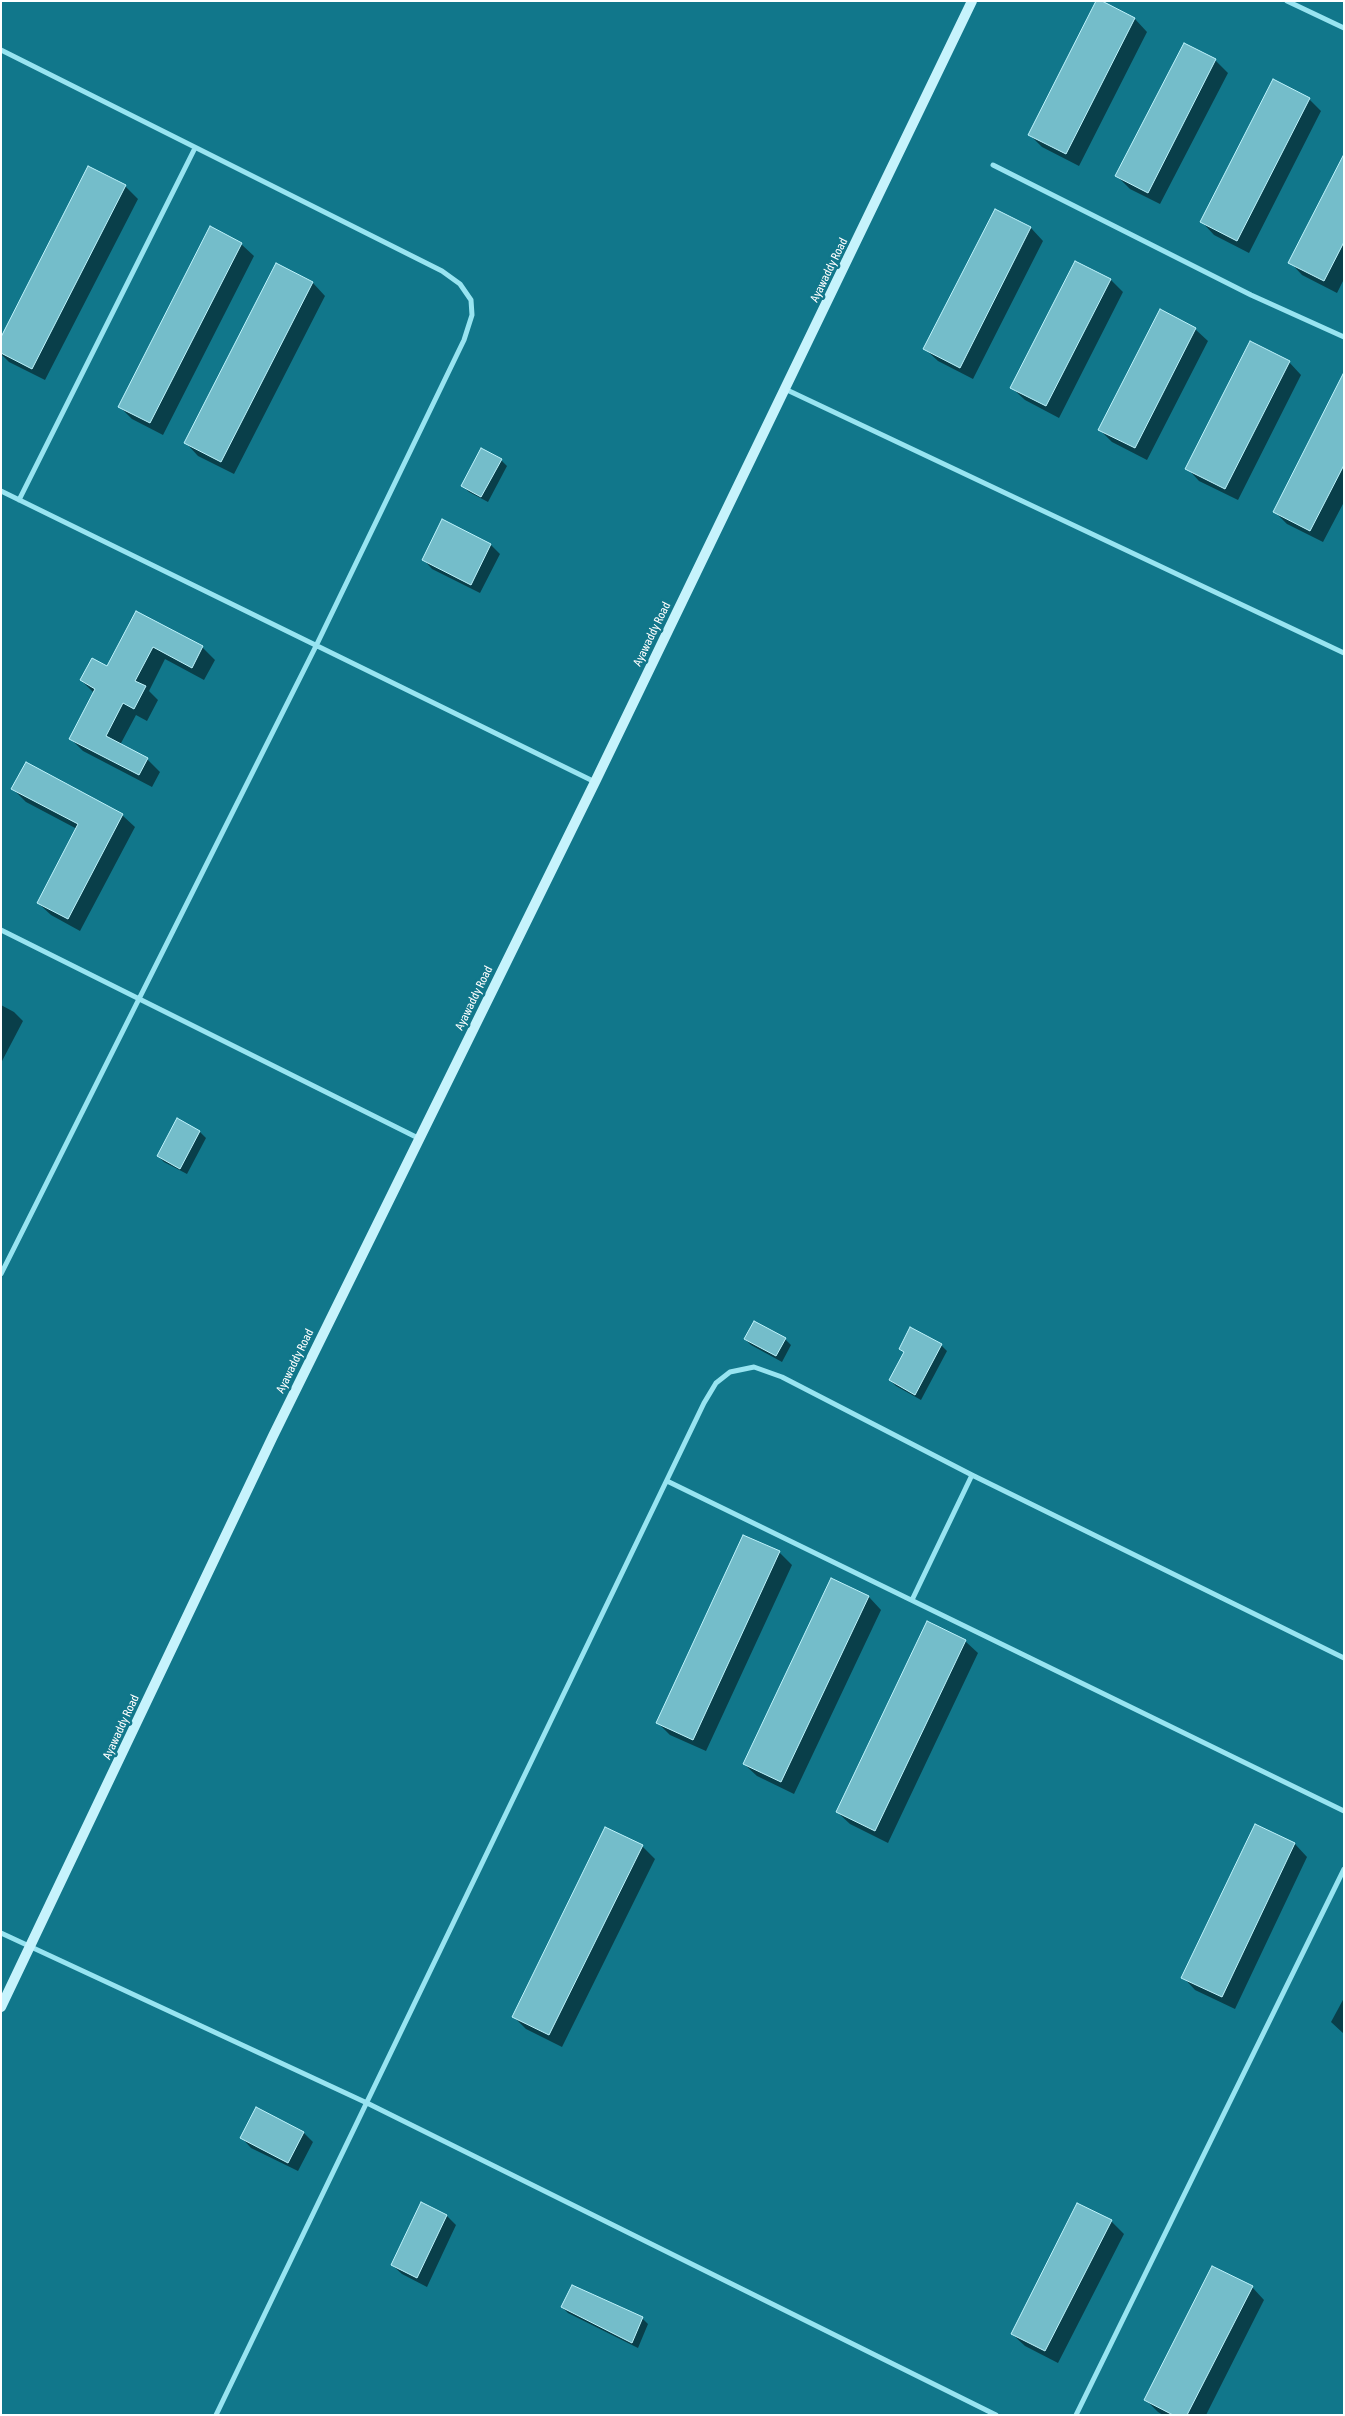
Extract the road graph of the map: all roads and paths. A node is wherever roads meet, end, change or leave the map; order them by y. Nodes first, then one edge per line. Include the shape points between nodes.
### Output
1 (972, 1) edge
2 (1287, 1) edge
3 (1344, 28) edge
4 (1, 50) edge
5 (195, 148) junction
6 (993, 165) dead end
7 (1344, 337) edge
8 (785, 389) junction
9 (1, 492) edge
10 (19, 500) junction
11 (316, 646) junction
12 (1344, 653) edge
13 (595, 782) junction
14 (1, 930) edge
15 (140, 999) junction
16 (418, 1138) junction
17 (1, 1274) edge
18 (972, 1475) junction
19 (667, 1481) junction
20 (912, 1600) junction
21 (1344, 1658) edge
22 (1344, 1812) edge
23 (1344, 1869) edge
24 (1, 1933) edge
25 (30, 1947) junction
26 (1, 2007) edge
27 (367, 2104) junction
28 (216, 2415) edge
29 (996, 2415) edge
30 (1076, 2415) edge

1 - 8 street, Ayawaddy Road
2 - 3 street
4 - 5 street
5 - 10 street
5 - 11 street via 442,270 460,284 471,300 472,315 464,340
6 - 7 street via 1251,295
8 - 12 street
8 - 13 street, Ayawaddy Road
9 - 10 street
10 - 11 street
11 - 13 street
11 - 15 street
13 - 16 street, Ayawaddy Road
14 - 15 street
15 - 16 street
15 - 17 street
16 - 25 street, Ayawaddy Road
18 - 19 street via 782,1377 754,1367 730,1372 716,1383
18 - 20 street
18 - 21 street
19 - 20 street
19 - 27 street
20 - 22 street
23 - 30 street
24 - 25 street
25 - 26 street, Ayawaddy Road
25 - 27 street
27 - 28 street
27 - 29 street

